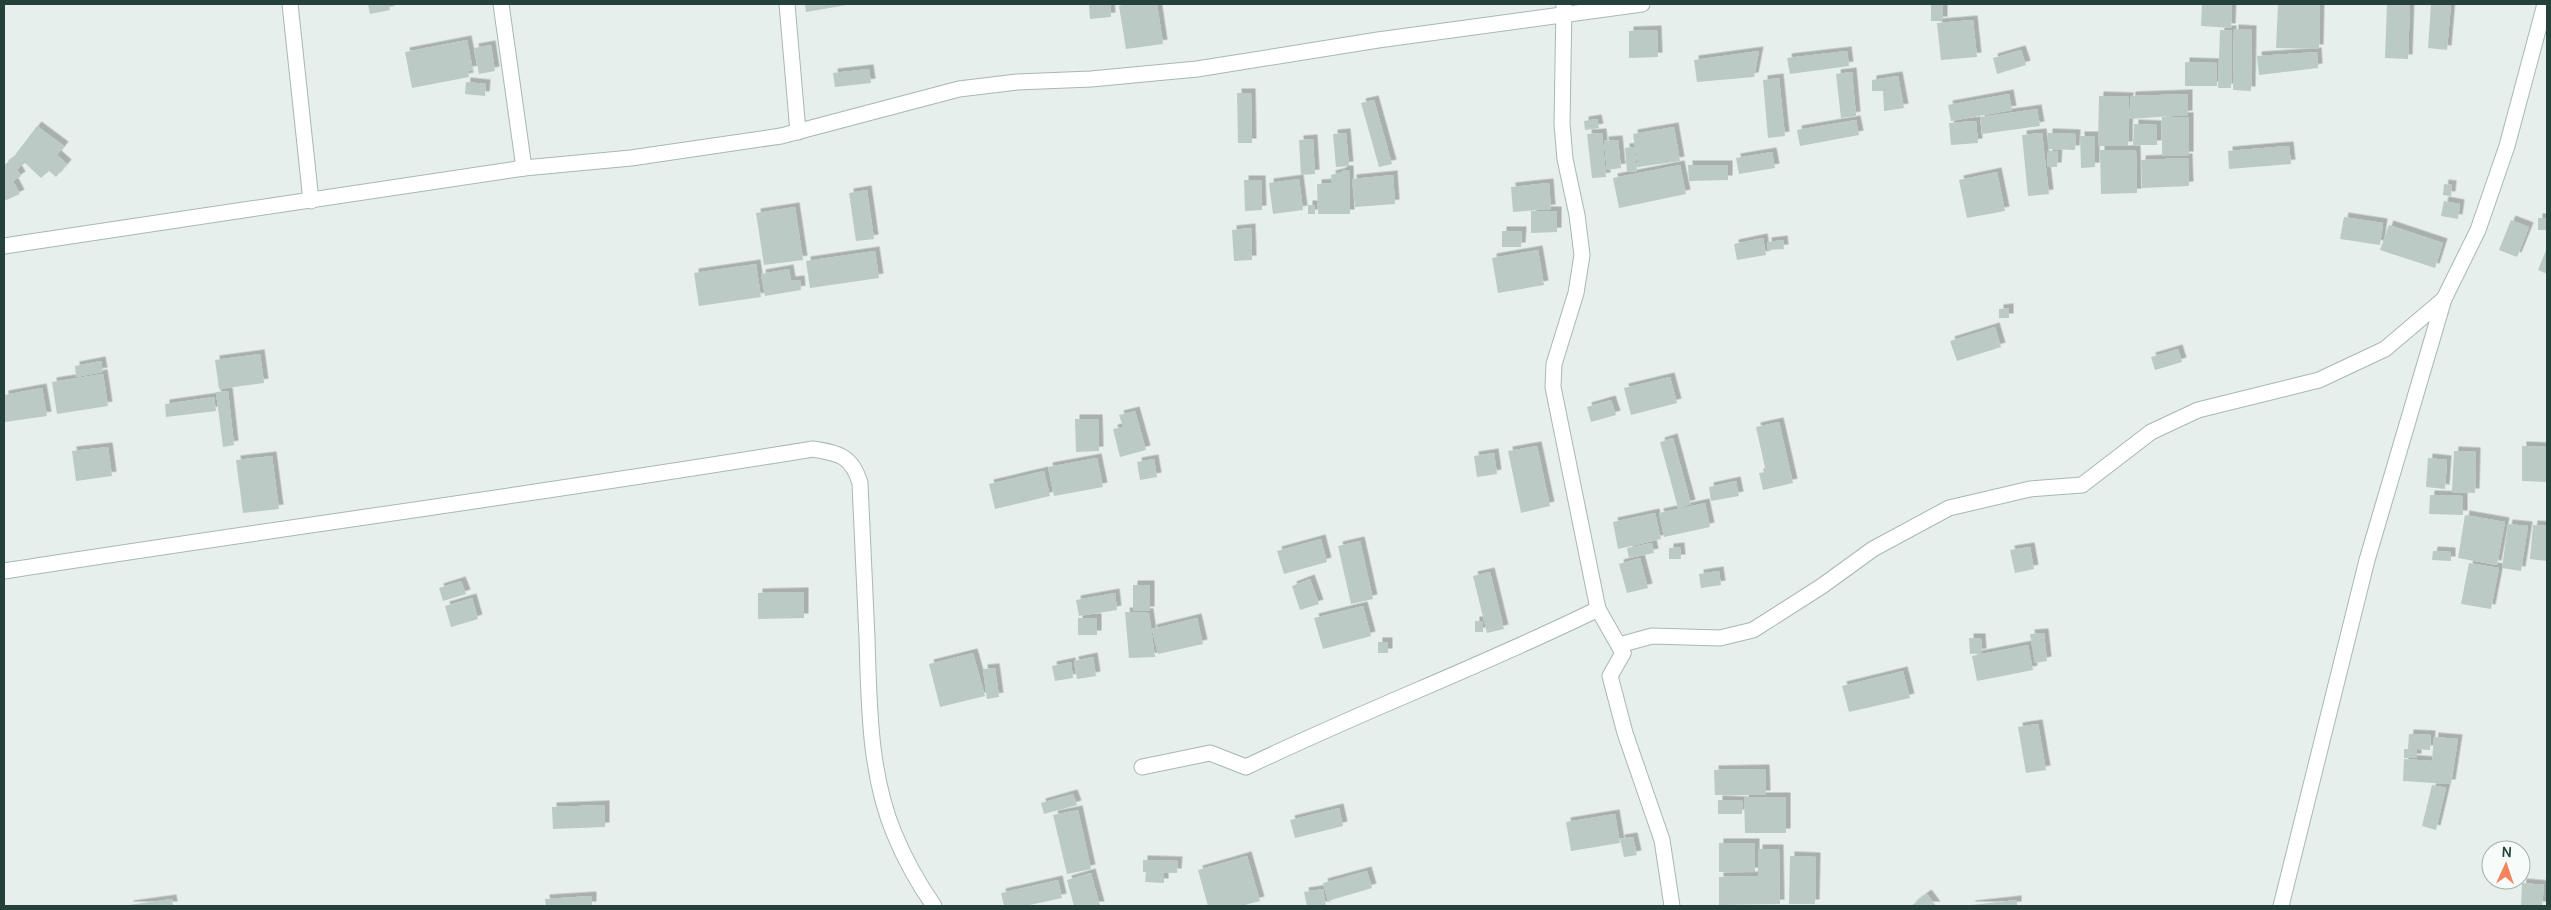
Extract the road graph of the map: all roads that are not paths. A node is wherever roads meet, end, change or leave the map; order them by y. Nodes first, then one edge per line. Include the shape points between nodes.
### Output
1 (290, 4) edge
2 (501, 4) edge
3 (787, 4) edge
4 (1642, 4) edge
5 (2545, 4) edge
6 (1565, 8) edge
7 (798, 132) junction
8 (524, 168) junction
9 (312, 201) junction
10 (4, 246) edge
11 (2444, 299) junction
12 (4, 571) edge
13 (1598, 609) junction
14 (1622, 653) junction
15 (1142, 767) dead end
16 (934, 906) edge
17 (1672, 906) edge
18 (2281, 906) edge

1 - 9 street
2 - 8 street
3 - 7 street
4 - 6 street
5 - 11 street via 2507,146 2478,230
6 - 7 street via 1197,69 1017,82 959,90
6 - 13 street via 1562,124 1582,255 1576,293 1554,364 1553,387
7 - 8 street via 630,158
8 - 9 street
9 - 10 street
11 - 14 street via 2385,349 2318,380 2198,410 2151,432 2082,485 2030,489 1948,508 1873,549 1753,630 1720,638 1652,636 1619,645
11 - 18 street via 2367,560
12 - 16 street via 813,449 831,452 852,464 860,483 869,697 881,789 893,832 912,873
13 - 14 street
13 - 15 street via 1246,767 1210,752
14 - 17 street via 1610,676 1625,732 1662,840

